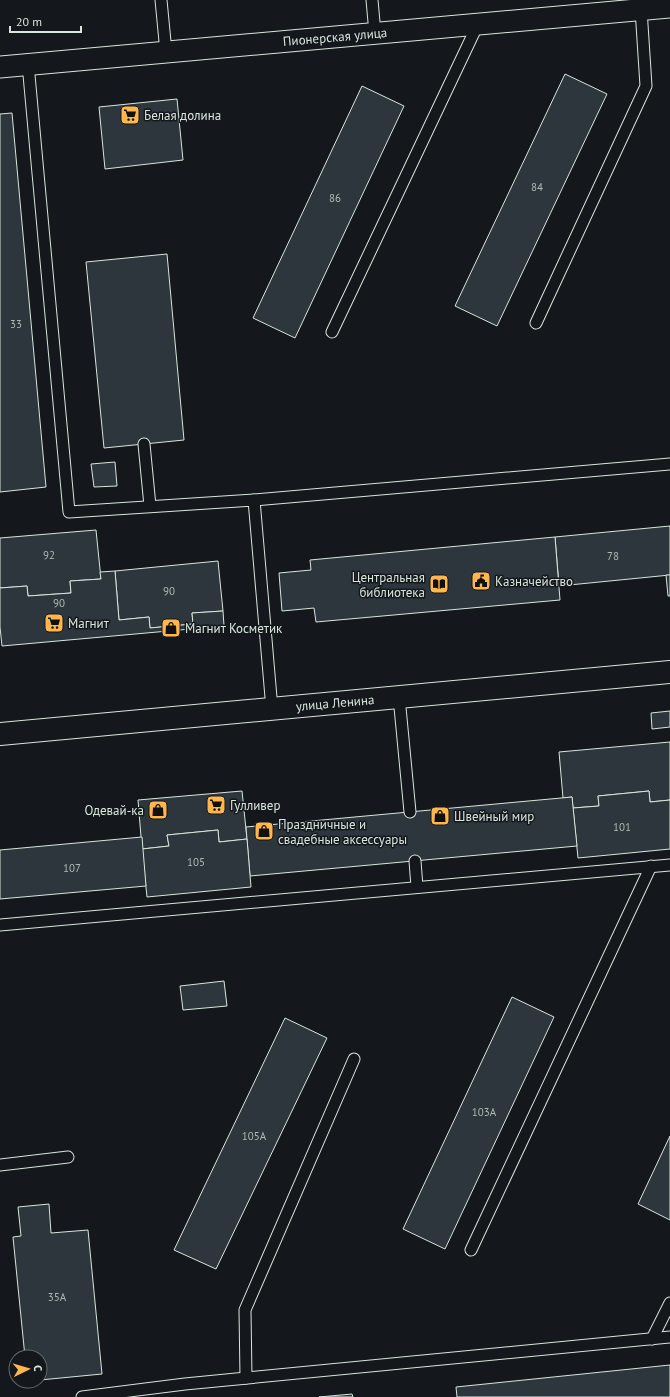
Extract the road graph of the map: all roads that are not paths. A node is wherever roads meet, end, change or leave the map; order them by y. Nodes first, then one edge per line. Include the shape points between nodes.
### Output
1 (161, 0) edge
2 (372, 0) edge
3 (670, 7) edge
4 (641, 9) junction
5 (478, 24) junction
6 (375, 33) junction
7 (166, 52) junction
8 (28, 64) junction
9 (0, 67) edge
10 (536, 323) dead end
11 (332, 332) dead end
12 (144, 444) dead end
13 (670, 464) edge
14 (254, 500) junction
15 (150, 506) junction
16 (670, 672) edge
17 (399, 697) junction
18 (272, 709) junction
19 (0, 734) edge
20 (410, 812) dead end
21 (415, 861) dead end
22 (670, 865) edge
23 (651, 866) junction
24 (417, 887) junction
25 (0, 925) edge
26 (354, 1059) dead end
27 (68, 1157) dead end
28 (0, 1165) edge
29 (471, 1250) dead end
30 (670, 1303) edge
31 (670, 1338) edge
32 (652, 1339) junction
33 (246, 1378) junction
34 (82, 1397) edge

1 - 7 lane
2 - 6 lane
3 - 4 street, Пионерская улица
4 - 5 street, Пионерская улица
4 - 10 lane via 646,86
5 - 6 street, Пионерская улица
5 - 11 lane
6 - 7 street, Пионерская улица
7 - 8 street, Пионерская улица
8 - 9 street, Пионерская улица
8 - 15 lane via 69,512
12 - 15 lane
13 - 14 lane
14 - 15 lane
14 - 18 lane
16 - 17 main road, улица Ленина
17 - 18 main road, улица Ленина
17 - 20 lane
18 - 19 main road, улица Ленина
21 - 24 lane
22 - 23 lane
23 - 24 lane
23 - 29 lane
24 - 25 lane
26 - 33 lane via 245,1310
27 - 28 lane
30 - 32 lane
31 - 32 lane
32 - 33 lane
33 - 34 lane

